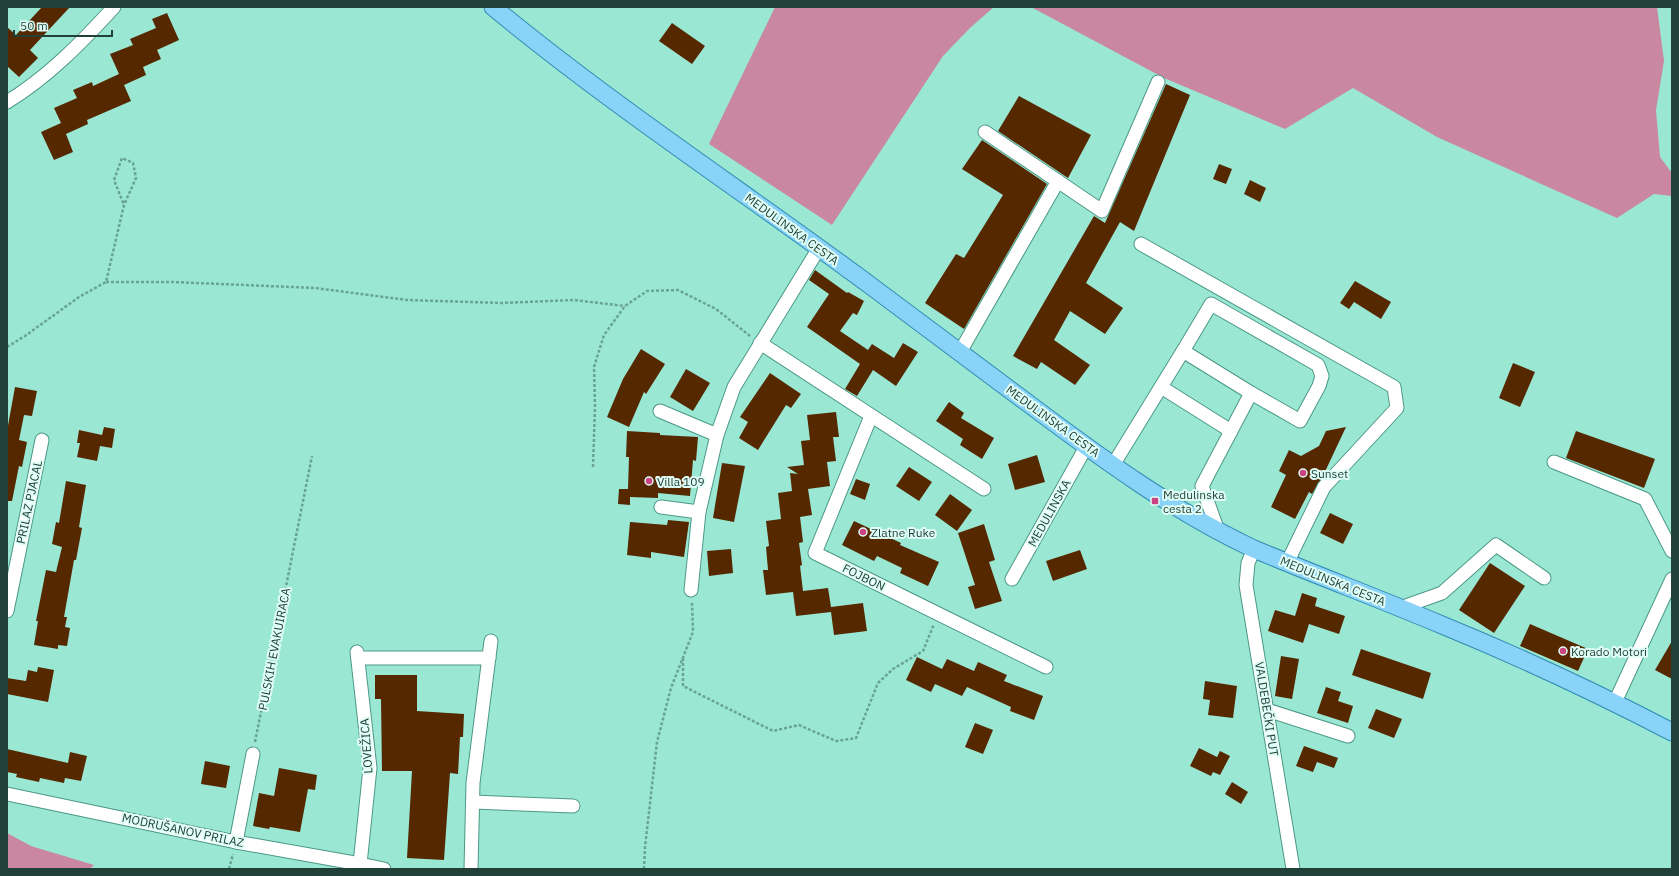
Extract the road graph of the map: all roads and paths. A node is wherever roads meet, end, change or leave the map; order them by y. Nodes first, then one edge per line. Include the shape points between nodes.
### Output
1 (114, 7) edge
2 (493, 7) edge
3 (1158, 82) dead end
4 (7, 102) edge
5 (985, 132) dead end
6 (1058, 181) junction
7 (124, 205) junction
8 (1141, 244) dead end
9 (819, 248) junction
10 (106, 282) junction
11 (624, 306) junction
12 (760, 343) junction
13 (7, 346) edge
14 (1183, 351) junction
15 (960, 352) junction
16 (1161, 387) junction
17 (1251, 393) junction
18 (660, 411) dead end
19 (871, 416) junction
20 (1231, 431) junction
21 (718, 435) junction
22 (42, 440) dead end
23 (1086, 447) junction
24 (312, 456) dead end
25 (1554, 462) dead end
26 (1113, 465) junction
27 (593, 467) dead end
28 (984, 489) dead end
29 (661, 507) dead end
30 (699, 512) junction
31 (1218, 531) junction
32 (1254, 549) junction
33 (1672, 552) edge
34 (1287, 563) junction
35 (1544, 578) dead end
36 (1012, 579) dead end
37 (1672, 579) edge
38 (691, 590) joint
39 (1400, 608) junction
40 (7, 611) edge
41 (938, 614) junction
42 (491, 641) dead end
43 (489, 658) junction
44 (683, 658) junction
45 (1046, 668) dead end
46 (1614, 702) junction
47 (1267, 710) junction
48 (1672, 732) edge
49 (1348, 736) dead end
50 (253, 754) joint
51 (7, 794) edge
52 (473, 802) junction
53 (574, 806) dead end
54 (236, 842) junction
55 (360, 864) junction
56 (384, 869) edge
57 (471, 869) edge
58 (644, 869) edge
59 (1293, 869) edge

1 - 4 street via 85,39 36,82
2 - 9 main road, MEDULINSKA CESTA via 596,88
3 - 6 street via 1102,211
5 - 6 street
6 - 15 street
7 - 7 path via 136,178 133,163 122,158 114,180
7 - 10 path
8 - 34 street via 1394,387 1397,408 1324,487
9 - 12 street
9 - 15 main road, MEDULINSKA CESTA
10 - 11 path via 315,288 407,300 574,300
10 - 13 path via 78,297
11 - 12 path via 647,291 678,290 716,310
11 - 27 path via 604,335 594,368
12 - 19 street
12 - 21 street via 734,387
14 - 16 street
14 - 17 street
14 - 17 street via 1211,304 1318,365 1322,376 1300,421
15 - 23 main road, MEDULINSKA CESTA
16 - 20 street
16 - 26 street
17 - 20 street
18 - 21 street
19 - 28 street
19 - 41 street, FOJBON via 815,553
20 - 31 street via 1202,486
21 - 30 street
22 - 40 street, PRILAZ PJACAL
23 - 26 main road, MEDULINSKA CESTA
23 - 36 street, MEDULINSKA
24 - 50 path, PULSKIH EVAKUIRACA
25 - 33 street via 1645,499
26 - 31 main road, MEDULINSKA CESTA
29 - 30 street
30 - 38 street
31 - 32 main road, MEDULINSKA CESTA
32 - 34 main road, MEDULINSKA CESTA
32 - 47 street, VALDEBEČKI PUT via 1248,564 1246,585
34 - 39 main road, MEDULINSKA CESTA
35 - 39 street via 1496,545 1442,593
37 - 46 street
38 - 44 path via 693,632
39 - 46 main road, MEDULINSKA CESTA
41 - 44 path via 923,651 893,669 878,683 856,738 836,741 800,725 773,731 683,686
41 - 45 street, FOJBON
42 - 43 street
43 - 52 street via 473,783
43 - 55 street, LOVEŽICA via 357,655 370,768
44 - 58 path via 671,688 657,742
46 - 48 main road, MEDULINSKA CESTA
47 - 49 street
47 - 59 street, VALDEBEČKI PUT
50 - 54 street
51 - 54 street, MODRUŠANOV PRILAZ
52 - 53 street
52 - 57 street
54 - 55 street, MODRUŠANOV PRILAZ
55 - 56 street

